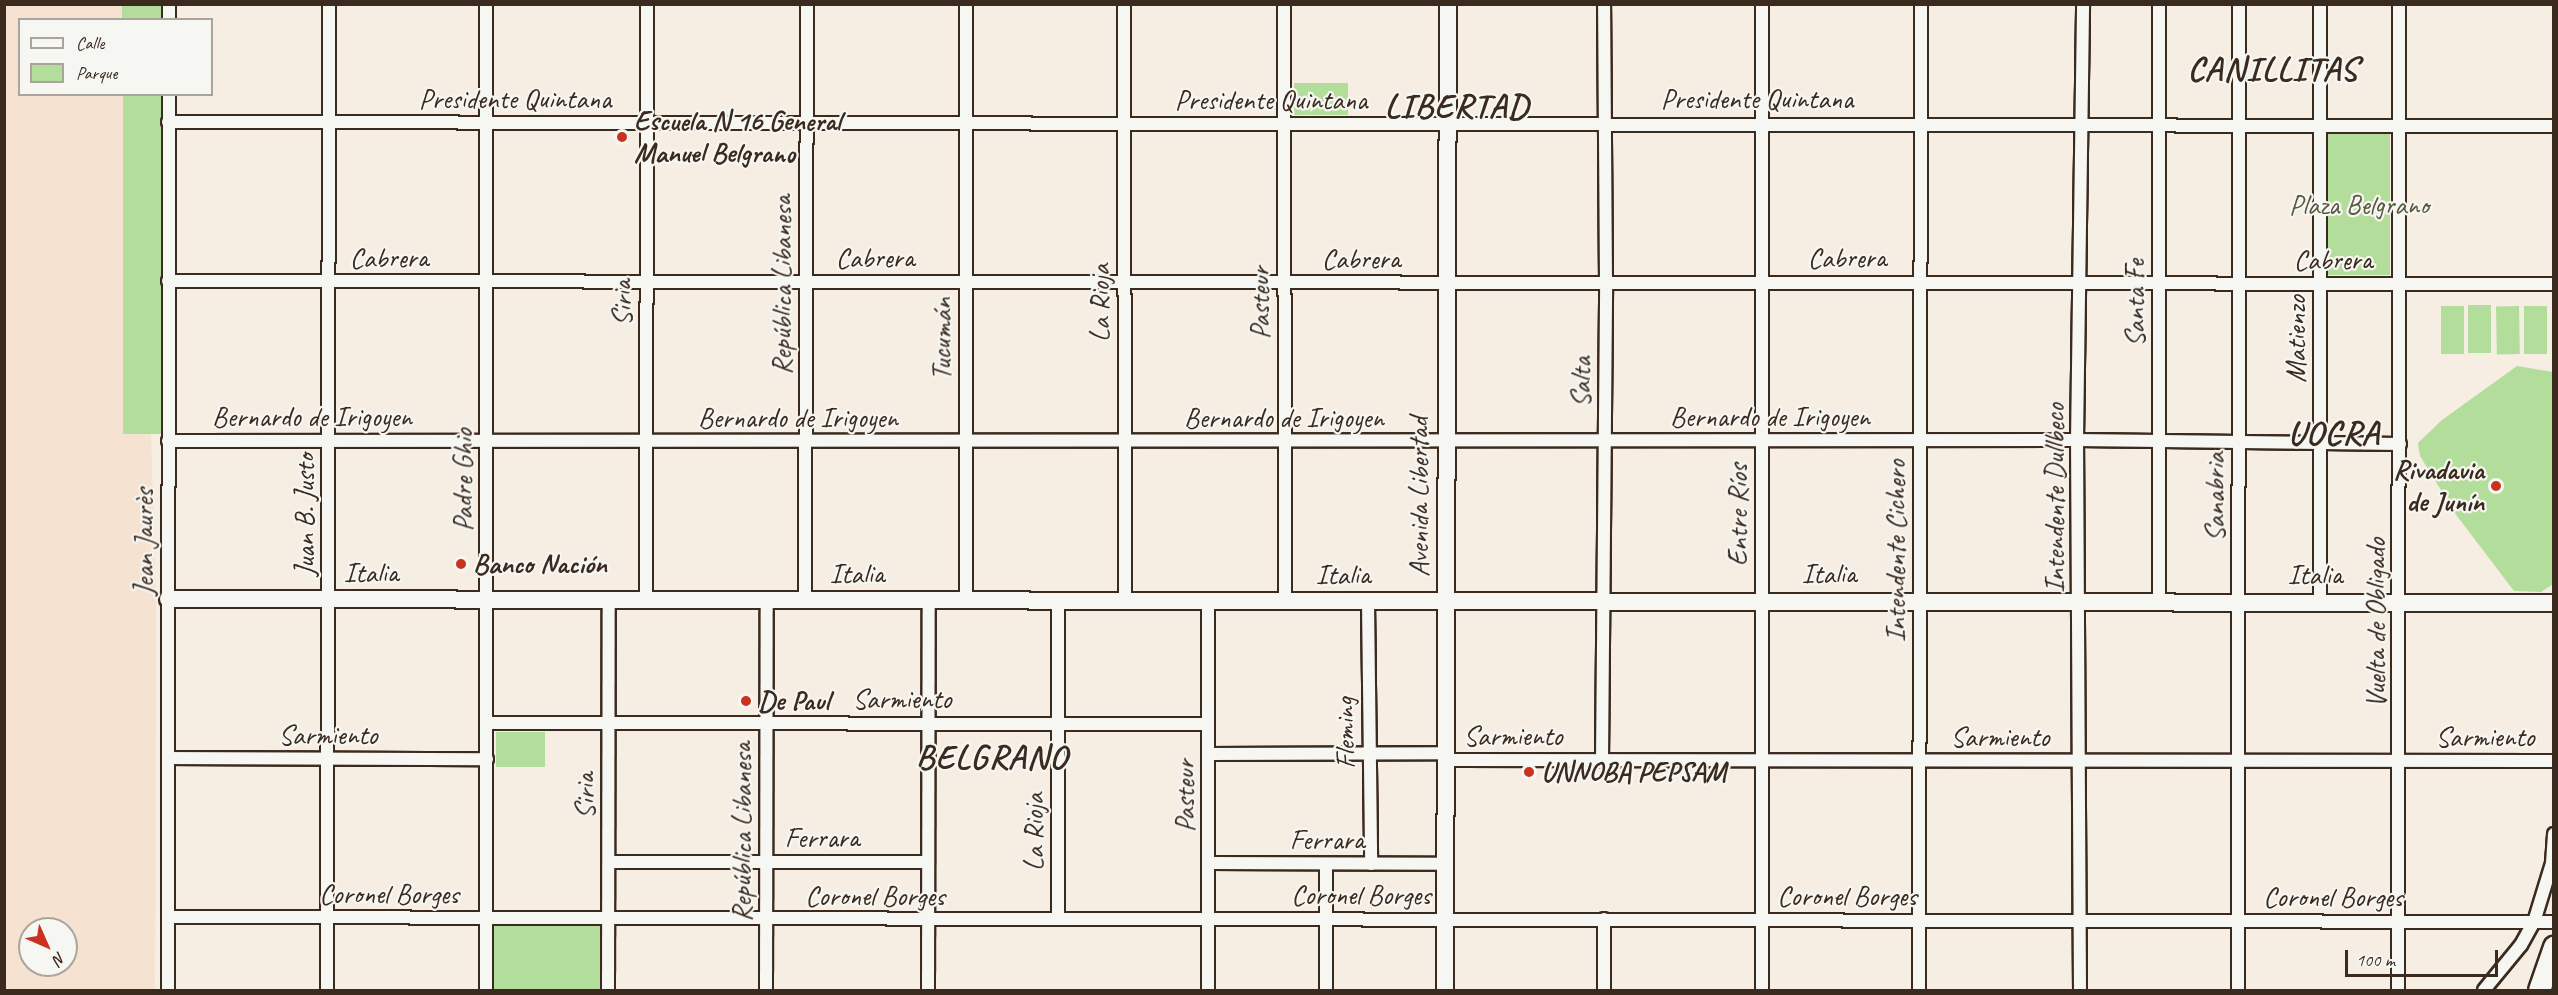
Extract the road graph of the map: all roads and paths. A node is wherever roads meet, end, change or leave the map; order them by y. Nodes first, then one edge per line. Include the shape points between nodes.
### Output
1 (329, 4) edge
2 (486, 4) edge
3 (646, 4) edge
4 (807, 4) edge
5 (966, 4) edge
6 (1124, 4) edge
7 (1284, 4) edge
8 (1448, 4) edge
9 (1604, 4) edge
10 (1762, 4) edge
11 (1921, 4) edge
12 (2083, 4) edge
13 (2159, 4) edge
14 (2239, 4) edge
15 (2320, 4) edge
16 (2399, 4) edge
17 (169, 96) edge
18 (168, 122) junction
19 (329, 122) junction
20 (487, 123) junction
21 (646, 123) junction
22 (807, 123) junction
23 (966, 123) junction
24 (1124, 123) junction
25 (1762, 123) junction
26 (1921, 123) junction
27 (2083, 123) junction
28 (2159, 123) junction
29 (1284, 124) junction
30 (1447, 124) junction
31 (1605, 124) junction
32 (2239, 124) junction
33 (2320, 124) junction
34 (2400, 125) junction
35 (2553, 126) edge
36 (168, 281) junction
37 (329, 281) junction
38 (487, 282) junction
39 (646, 282) junction
40 (806, 282) junction
41 (966, 282) junction
42 (1606, 282) junction
43 (1762, 282) junction
44 (1124, 283) junction
45 (1284, 283) junction
46 (1446, 283) junction
47 (1921, 283) junction
48 (2080, 283) junction
49 (2159, 283) junction
50 (2239, 283) junction
51 (2320, 284) junction
52 (2400, 284) junction
53 (2553, 284) edge
54 (2077, 440) junction
55 (168, 441) junction
56 (329, 441) junction
57 (487, 441) junction
58 (1762, 441) junction
59 (1920, 441) junction
60 (2158, 441) junction
61 (646, 442) junction
62 (805, 442) junction
63 (966, 442) junction
64 (1125, 442) junction
65 (1284, 442) junction
66 (1446, 442) junction
67 (1605, 442) junction
68 (2239, 442) junction
69 (2320, 443) junction
70 (2400, 444) junction
71 (168, 599) junction
72 (329, 600) junction
73 (487, 600) junction
74 (609, 601) junction
75 (646, 601) junction
76 (767, 601) junction
77 (805, 601) junction
78 (929, 601) junction
79 (966, 601) junction
80 (1762, 601) junction
81 (1920, 601) junction
82 (1058, 602) junction
83 (1125, 602) junction
84 (1208, 602) junction
85 (1285, 602) junction
86 (1368, 602) junction
87 (1446, 602) junction
88 (1603, 602) junction
89 (2079, 602) junction
90 (2158, 602) junction
91 (2238, 602) junction
92 (2320, 602) junction
93 (2400, 603) junction
94 (2553, 603) edge
95 (487, 723) junction
96 (609, 723) junction
97 (766, 723) junction
98 (928, 723) junction
99 (1058, 723) junction
100 (1208, 724) junction
101 (1370, 753) junction
102 (1208, 754) junction
103 (1445, 757) junction
104 (168, 758) junction
105 (328, 759) junction
106 (487, 759) junction
107 (1602, 760) junction
108 (1762, 761) junction
109 (1919, 761) junction
110 (2238, 761) junction
111 (2400, 761) junction
112 (2553, 761) edge
113 (2080, 762) junction
114 (2553, 834) edge
115 (609, 862) junction
116 (766, 862) junction
117 (928, 862) junction
118 (1209, 863) junction
119 (1326, 864) junction
120 (1371, 864) junction
121 (1445, 864) junction
122 (168, 917) junction
123 (327, 918) junction
124 (486, 918) junction
125 (609, 919) junction
126 (766, 919) junction
127 (1058, 919) junction
128 (1209, 919) junction
129 (1326, 919) junction
130 (1445, 919) junction
131 (1604, 919) junction
132 (928, 920) junction
133 (1762, 920) junction
134 (1919, 920) junction
135 (2080, 920) junction
136 (2238, 921) junction
137 (2399, 921) junction
138 (2534, 922) junction
139 (2553, 922) edge
140 (2553, 947) edge
141 (168, 990) edge
142 (327, 990) edge
143 (486, 990) edge
144 (608, 990) edge
145 (766, 990) edge
146 (928, 990) edge
147 (1208, 990) edge
148 (1326, 990) edge
149 (1445, 990) edge
150 (1604, 990) edge
151 (1762, 990) edge
152 (1919, 990) edge
153 (2080, 990) edge
154 (2238, 990) edge
155 (2398, 990) edge
156 (2484, 990) edge
157 (2539, 990) edge

1 - 19 street, Juan B. Justo
2 - 20 street, Padre Ghio
3 - 21 street, Siria
4 - 22 street, República Libanesa
5 - 23 street, Tucumán
6 - 24 street, La Rioja
7 - 29 street, Pasteur
8 - 30 street, Avenida Libertad
9 - 31 street, Salta
10 - 25 street, Entre Ríos
11 - 26 street, Intendente Cichero
12 - 27 street, Intendente Dullbeco
13 - 28 street, Santa Fe
14 - 32 street, Sanabria
15 - 33 street, Matienzo
16 - 34 street, Vuelta de Obligado
17 - 18 street, Jean Jaurès
18 - 19 street, Presidente Quintana
18 - 36 street, Jean Jaurès
19 - 20 street, Presidente Quintana
19 - 37 street, Juan B. Justo
20 - 21 street, Presidente Quintana
20 - 38 street, Padre Ghio
21 - 22 street, Presidente Quintana
21 - 39 street, Siria
22 - 23 street, Presidente Quintana
22 - 40 street, República Libanesa
23 - 24 street, Presidente Quintana
23 - 41 street, Tucumán
24 - 29 street, Presidente Quintana
24 - 44 street, La Rioja
25 - 26 street, Presidente Quintana
25 - 31 street, Presidente Quintana
25 - 43 street, Entre Ríos
26 - 27 street, Presidente Quintana
26 - 47 street, Intendente Cichero
27 - 28 street, Presidente Quintana
27 - 48 street, Intendente Dullbeco
28 - 32 street, Presidente Quintana
28 - 49 street, Santa Fe
29 - 30 street, Presidente Quintana
29 - 45 street, Pasteur
30 - 31 street, Presidente Quintana
30 - 46 street, Avenida Libertad
31 - 42 street, Salta
32 - 33 street, Presidente Quintana
32 - 50 street, Sanabria
33 - 34 street, Presidente Quintana
33 - 51 street, Matienzo
34 - 35 street, Presidente Quintana
34 - 52 street, Vuelta de Obligado
36 - 37 street, Cabrera
36 - 55 street, Jean Jaurès
37 - 38 street, Cabrera
37 - 56 street, Juan B. Justo
38 - 39 street, Cabrera
38 - 57 street, Padre Ghio
39 - 40 street, Cabrera
39 - 61 street, Siria
40 - 41 street, Cabrera
40 - 62 street, República Libanesa
41 - 44 street, Cabrera
41 - 63 street, Tucumán
42 - 43 street, Cabrera
42 - 46 street, Cabrera
42 - 67 street, Salta
43 - 47 street, Cabrera
43 - 58 street, Entre Ríos
44 - 45 street, Cabrera
44 - 64 street, La Rioja
45 - 46 street, Cabrera
45 - 65 street, Pasteur
46 - 66 street, Avenida Libertad
47 - 48 street, Cabrera
47 - 59 street, Intendente Cichero
48 - 49 street, Cabrera
48 - 54 street, Intendente Dullbeco
49 - 50 street, Cabrera
49 - 60 street, Santa Fe
50 - 51 street, Cabrera
50 - 68 street, Sanabria
51 - 52 street, Cabrera
51 - 69 street, Matienzo
52 - 53 street, Cabrera
52 - 70 street, Vuelta de Obligado
54 - 59 street, Bernardo de Irigoyen
54 - 60 street, Bernardo de Irigoyen
54 - 89 street, Intendente Dullbeco
55 - 56 street, Bernardo de Irigoyen
55 - 71 street, Jean Jaurès
56 - 57 street, Bernardo de Irigoyen
56 - 72 street, Juan B. Justo
57 - 61 street, Bernardo de Irigoyen
57 - 73 street, Padre Ghio
58 - 59 street, Bernardo de Irigoyen
58 - 67 street, Bernardo de Irigoyen
58 - 80 street, Entre Ríos
59 - 81 street, Intendente Cichero
60 - 68 street, Bernardo de Irigoyen
60 - 90 street, Santa Fe
61 - 62 street, Bernardo de Irigoyen
61 - 75 street, Siria
62 - 63 street, Bernardo de Irigoyen
62 - 77 street, República Libanesa
63 - 64 street, Bernardo de Irigoyen
63 - 79 street, Tucumán
64 - 65 street, Bernardo de Irigoyen
64 - 83 street, La Rioja
65 - 66 street, Bernardo de Irigoyen
65 - 85 street, Pasteur
66 - 67 street, Bernardo de Irigoyen
66 - 87 street, Avenida Libertad
67 - 88 street, Salta
68 - 69 street, Bernardo de Irigoyen
68 - 91 street, Sanabria
69 - 70 street, Bernardo de Irigoyen
69 - 92 street, Matienzo
70 - 93 street, Vuelta de Obligado
71 - 72 street, Italia
71 - 104 street, Jean Jaurès
72 - 73 street, Italia
72 - 105 street, Juan B. Justo
73 - 74 street, Italia
73 - 95 street, Padre Ghio
74 - 75 street, Italia
74 - 96 street, Siria
75 - 76 street, Italia
76 - 77 street, Italia
76 - 97 street, República Libanesa
77 - 78 street, Italia
78 - 79 street, Italia
78 - 98 street
79 - 82 street, Italia
80 - 81 street, Italia
80 - 88 street, Italia
80 - 108 street, Entre Ríos
81 - 89 street, Italia
81 - 109 street, Intendente Cichero
82 - 83 street, Italia
82 - 99 street, La Rioja
83 - 84 street, Italia
84 - 85 street, Italia
84 - 100 street, Pasteur
85 - 86 street, Italia
86 - 87 street, Italia
86 - 101 street, Fleming
87 - 88 street, Italia
87 - 103 street, Avenida Libertad
88 - 107 street, Salta
89 - 90 street, Italia
89 - 113 street, Intendente Dullbeco
90 - 91 street, Italia
91 - 92 street, Italia
91 - 110 street, Sanabria
92 - 93 street, Italia
93 - 94 street, Italia
93 - 111 street, Vuelta de Obligado
95 - 96 street, Sarmiento
95 - 106 street, Padre Ghio
96 - 97 street, Sarmiento
96 - 115 street, Siria
97 - 98 street, Sarmiento
97 - 116 street, República Libanesa
98 - 99 street, Sarmiento
98 - 117 street
99 - 100 street, Sarmiento
99 - 127 street, La Rioja
100 - 102 street, Pasteur
101 - 102 street, Sarmiento
101 - 103 street, Sarmiento
101 - 120 street, Fleming
102 - 118 street, Pasteur
103 - 107 street, Sarmiento
103 - 121 street, Avenida Libertad
104 - 105 street, Sarmiento
104 - 122 street, Jean Jaurès
105 - 106 street, Sarmiento
105 - 123 street, Juan B. Justo
106 - 124 street, Padre Ghio
107 - 108 street, Sarmiento
108 - 109 street, Sarmiento
108 - 133 street, Entre Ríos
109 - 113 street, Sarmiento
109 - 134 street, Intendente Cichero
110 - 111 street, Sarmiento
110 - 113 street, Sarmiento
110 - 136 street, Sanabria
111 - 112 street, Sarmiento
111 - 137 street, Vuelta de Obligado
113 - 135 street, Intendente Dullbeco
114 - 138 street via 2552,863
115 - 116 street, Ferrara
115 - 125 street, Siria
116 - 117 street, Ferrara
116 - 126 street, República Libanesa
117 - 132 street
118 - 119 street, Ferrara
118 - 128 street, Pasteur
119 - 120 street, Ferrara
119 - 129 street
120 - 121 street, Ferrara
121 - 130 street, Avenida Libertad
122 - 123 street, Coronel Borges
122 - 141 street, Jean Jaurès
123 - 124 street, Coronel Borges
123 - 142 street, Juan B. Justo
124 - 125 street, Coronel Borges
124 - 143 street, Padre Ghio
125 - 126 street, Coronel Borges
125 - 144 street, Siria
126 - 132 street, Coronel Borges
126 - 145 street, República Libanesa
127 - 128 street, Coronel Borges
127 - 132 street, Coronel Borges
128 - 129 street, Coronel Borges
128 - 147 street, Pasteur
129 - 130 street, Coronel Borges
129 - 148 street
130 - 131 street, Coronel Borges
130 - 149 street, Avenida Libertad
131 - 133 street, Coronel Borges
131 - 150 street
132 - 146 street
133 - 134 street, Coronel Borges
133 - 151 street, Entre Ríos
134 - 135 street, Coronel Borges
134 - 152 street, Intendente Cichero
135 - 136 street, Coronel Borges
135 - 153 street, Intendente Dullbeco
136 - 137 street, Coronel Borges
136 - 154 street, Sanabria
137 - 138 street, Coronel Borges
137 - 155 street, Vuelta de Obligado
138 - 139 street, Coronel Borges
138 - 156 street via 2521,945
140 - 157 highway

